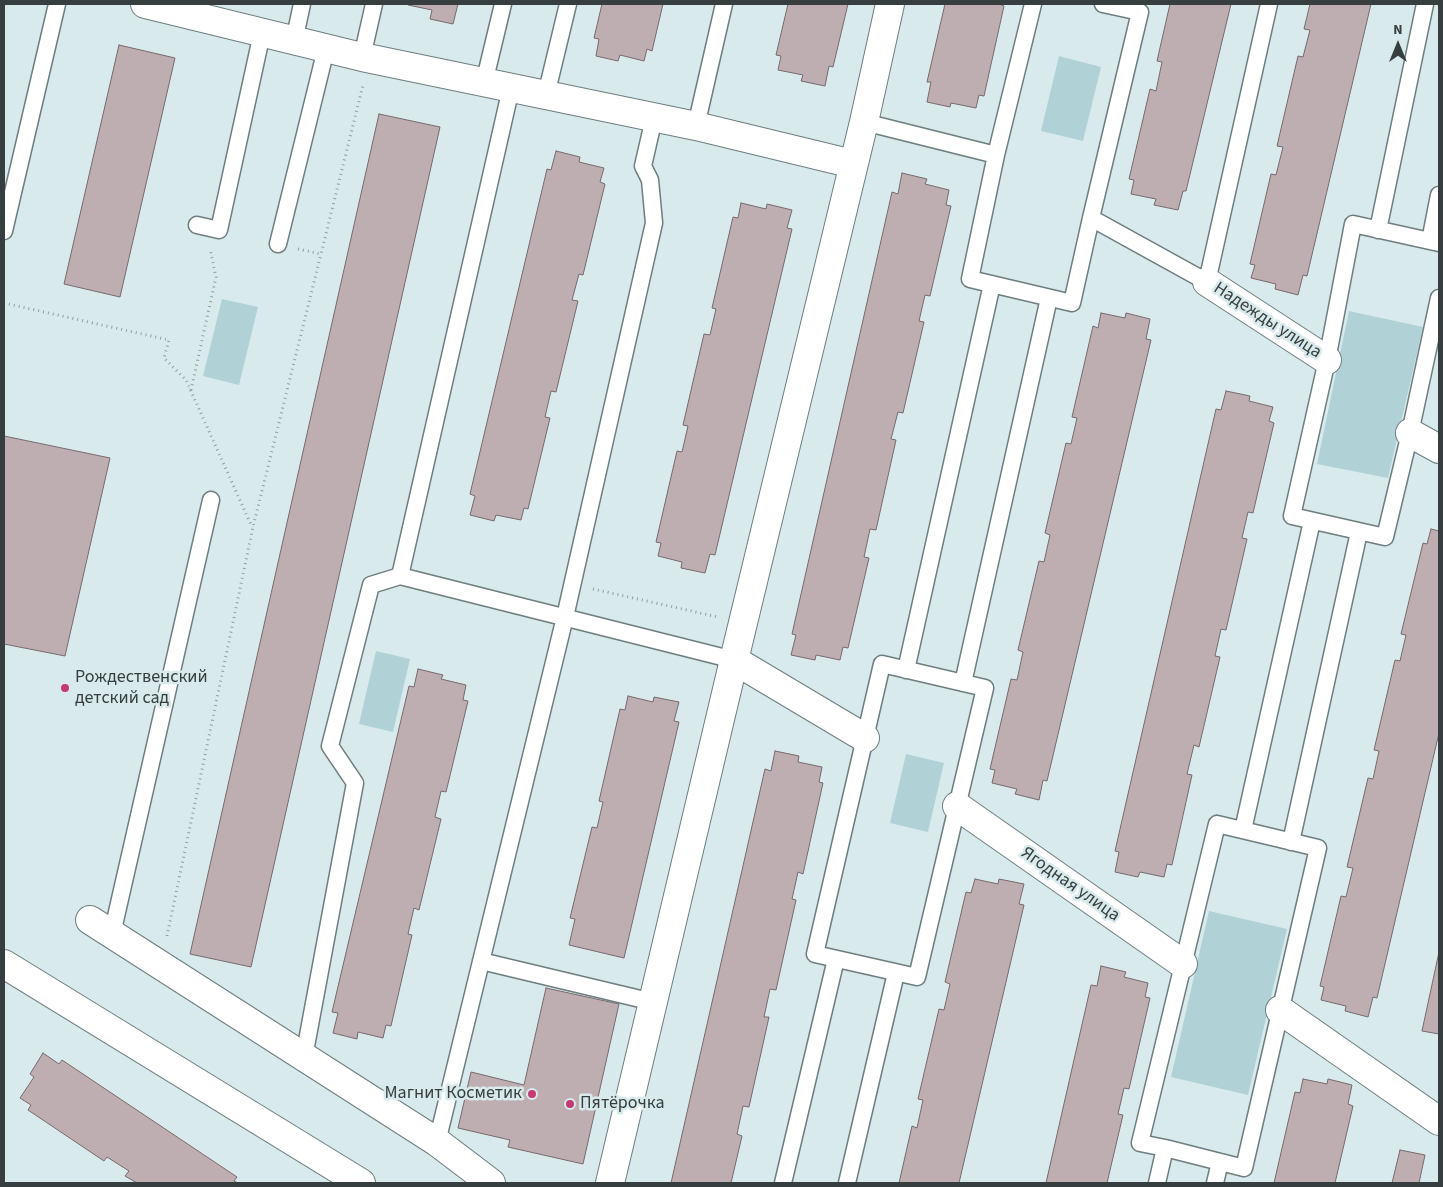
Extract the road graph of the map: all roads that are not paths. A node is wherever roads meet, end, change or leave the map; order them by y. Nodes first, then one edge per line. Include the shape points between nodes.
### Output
1 (57, 4) edge
2 (145, 4) edge
3 (302, 4) edge
4 (374, 4) edge
5 (503, 4) edge
6 (568, 4) edge
7 (724, 4) edge
8 (890, 4) edge
9 (1033, 4) edge
10 (1269, 4) edge
11 (1425, 4) edge
12 (1114, 5) edge
13 (262, 33) junction
14 (294, 41) junction
15 (326, 49) junction
16 (366, 58) junction
17 (484, 83) junction
18 (511, 88) junction
19 (546, 95) junction
20 (654, 118) junction
21 (864, 122) junction
22 (696, 126) junction
23 (996, 155) junction
24 (853, 164) junction
25 (1439, 195) edge
26 (1091, 218) junction
27 (204, 227) road end
28 (1378, 230) junction
29 (4, 231) edge
30 (1434, 242) edge
31 (278, 244) road end
32 (1207, 282) junction
33 (992, 284) junction
34 (1049, 298) junction
35 (1439, 298) edge
36 (1326, 360) junction
37 (1410, 433) junction
38 (1439, 449) edge
39 (211, 500) dead end
40 (1312, 521) junction
41 (1360, 532) junction
42 (400, 576) junction
43 (565, 617) junction
44 (734, 660) junction
45 (906, 670) junction
46 (963, 683) junction
47 (865, 738) junction
48 (957, 806) junction
49 (1242, 830) junction
50 (1291, 842) junction
51 (101, 927) joint
52 (836, 958) junction
53 (482, 961) junction
54 (4, 964) edge
55 (1183, 964) junction
56 (896, 973) junction
57 (653, 1002) junction
58 (1280, 1010) junction
59 (304, 1057) junction
60 (1439, 1121) edge
61 (437, 1142) junction
62 (1165, 1148) junction
63 (1220, 1162) junction
64 (361, 1183) edge
65 (491, 1183) edge
66 (610, 1183) edge
67 (783, 1183) edge
68 (847, 1183) edge
69 (1157, 1183) edge
70 (1216, 1183) edge

1 - 29 lane
2 - 13 street
3 - 14 lane
4 - 16 lane
5 - 17 lane
6 - 19 lane
7 - 22 lane
8 - 21 street
9 - 23 lane
10 - 32 lane
11 - 28 lane
12 - 26 lane via 1140,12
13 - 14 street
13 - 27 lane via 219,230
14 - 15 street
15 - 16 street
15 - 31 lane
16 - 17 street
17 - 18 street
18 - 19 street
18 - 42 lane
19 - 20 street
20 - 22 street
20 - 43 lane via 642,166 650,180 654,223
21 - 23 lane
21 - 24 street
22 - 24 street
23 - 33 lane via 970,279
24 - 44 street
25 - 30 lane
26 - 32 lane
26 - 34 lane via 1072,303
28 - 30 lane
28 - 36 lane via 1353,224
32 - 36 street, Надежды улица
33 - 34 lane
33 - 45 lane
34 - 46 lane
35 - 37 lane
36 - 40 lane via 1292,516
37 - 38 street
37 - 41 lane via 1385,537
39 - 51 lane
40 - 41 lane
40 - 49 lane
41 - 50 lane
42 - 43 lane
42 - 59 lane via 370,585 330,746 355,783
43 - 44 lane
43 - 53 lane
44 - 47 street
44 - 57 street
45 - 46 lane
45 - 47 lane via 882,664
46 - 48 lane via 985,688
47 - 52 lane via 815,954
48 - 55 street, Ягодная улица
48 - 56 lane via 917,977
49 - 50 lane
49 - 55 lane via 1217,824
50 - 58 lane via 1318,848
51 - 59 street
52 - 56 lane
52 - 67 lane
53 - 57 lane
53 - 61 lane
54 - 64 street
55 - 62 lane via 1140,1143
56 - 68 lane
57 - 66 street
58 - 60 street
58 - 63 lane via 1244,1168
59 - 61 street
61 - 65 street
62 - 63 lane
62 - 69 lane
63 - 70 lane

